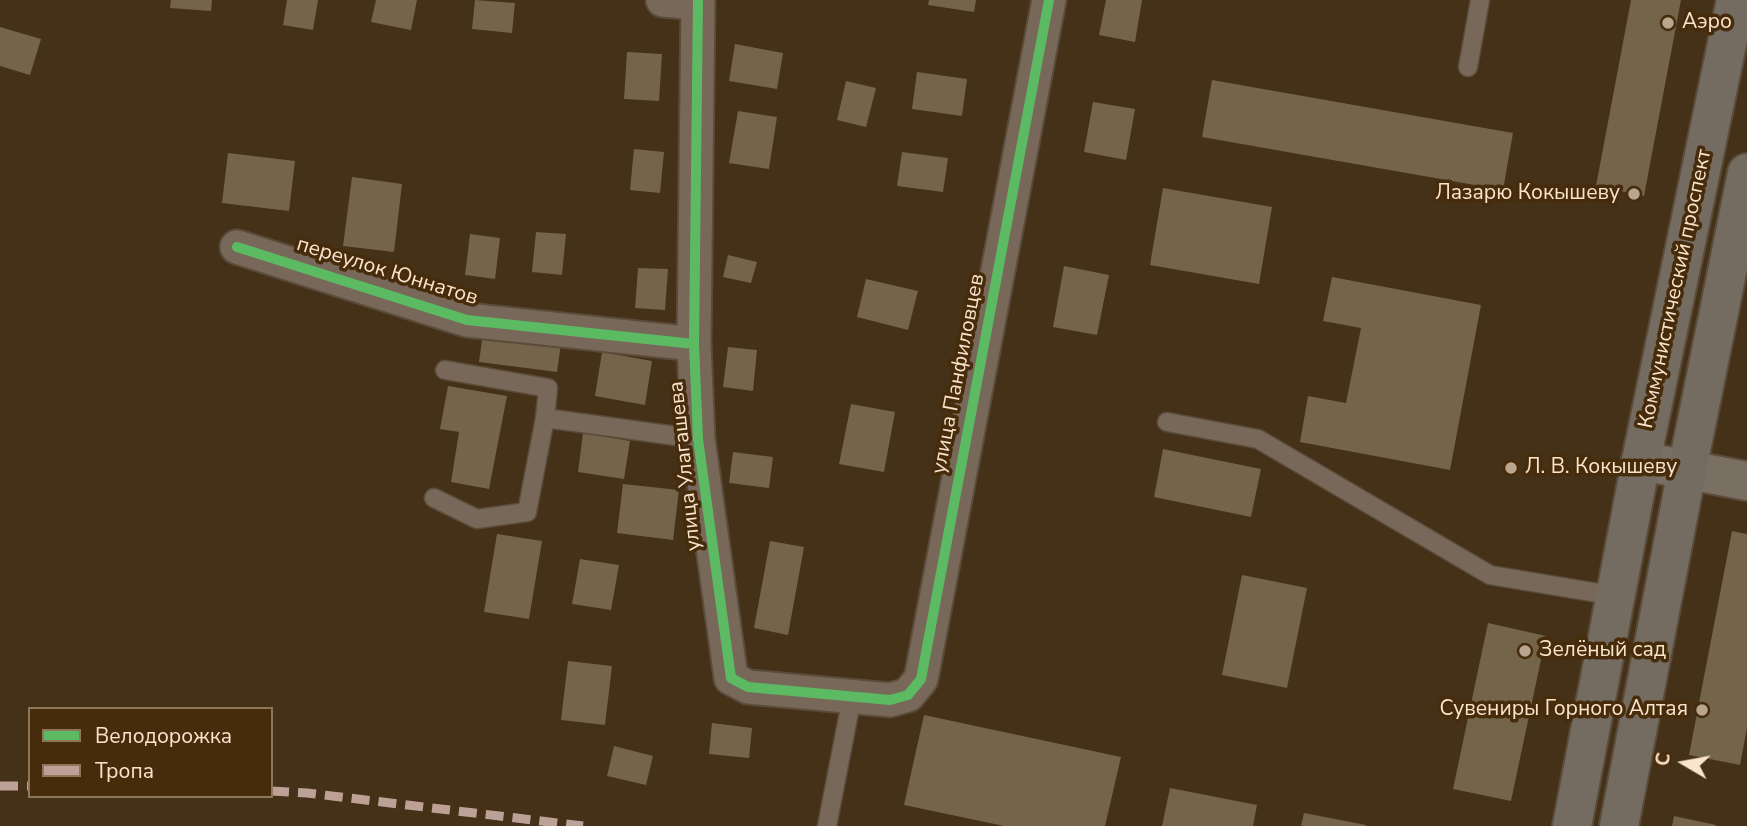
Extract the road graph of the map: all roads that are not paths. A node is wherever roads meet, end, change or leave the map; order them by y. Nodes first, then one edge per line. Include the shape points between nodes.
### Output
1 (663, 0) edge
2 (1049, 0) edge
3 (1480, 0) edge
4 (1735, 0) edge
5 (698, 2) edge
6 (1468, 67) dead end
7 (1747, 173) edge
8 (237, 247) dead end
9 (694, 344) junction
10 (445, 370) dead end
11 (545, 418) junction
12 (1167, 422) dead end
13 (698, 439) junction
14 (1641, 461) junction
15 (1687, 470) junction
16 (1747, 481) edge
17 (434, 498) dead end
18 (1616, 596) junction
19 (852, 697) junction
20 (827, 826) edge
21 (1572, 826) edge
22 (1619, 826) edge

1 - 5 street
2 - 19 street, улица Панфиловцев via 921,679 908,695 890,700
3 - 6 lane
4 - 14 main road, Коммунистический проспект
5 - 9 street, улица Улагашева
7 - 15 main road
8 - 9 street, переулок Юннатов via 467,320
9 - 13 street, улица Улагашева
10 - 11 lane via 548,388
11 - 13 lane
11 - 17 lane via 527,512 477,519
12 - 18 lane via 1258,439 1490,575
13 - 19 street, улица Улагашева via 731,678 748,687
14 - 15 street
14 - 18 main road, Коммунистический проспект
15 - 16 street
15 - 22 main road
18 - 21 main road, Коммунистический проспект
19 - 20 lane

